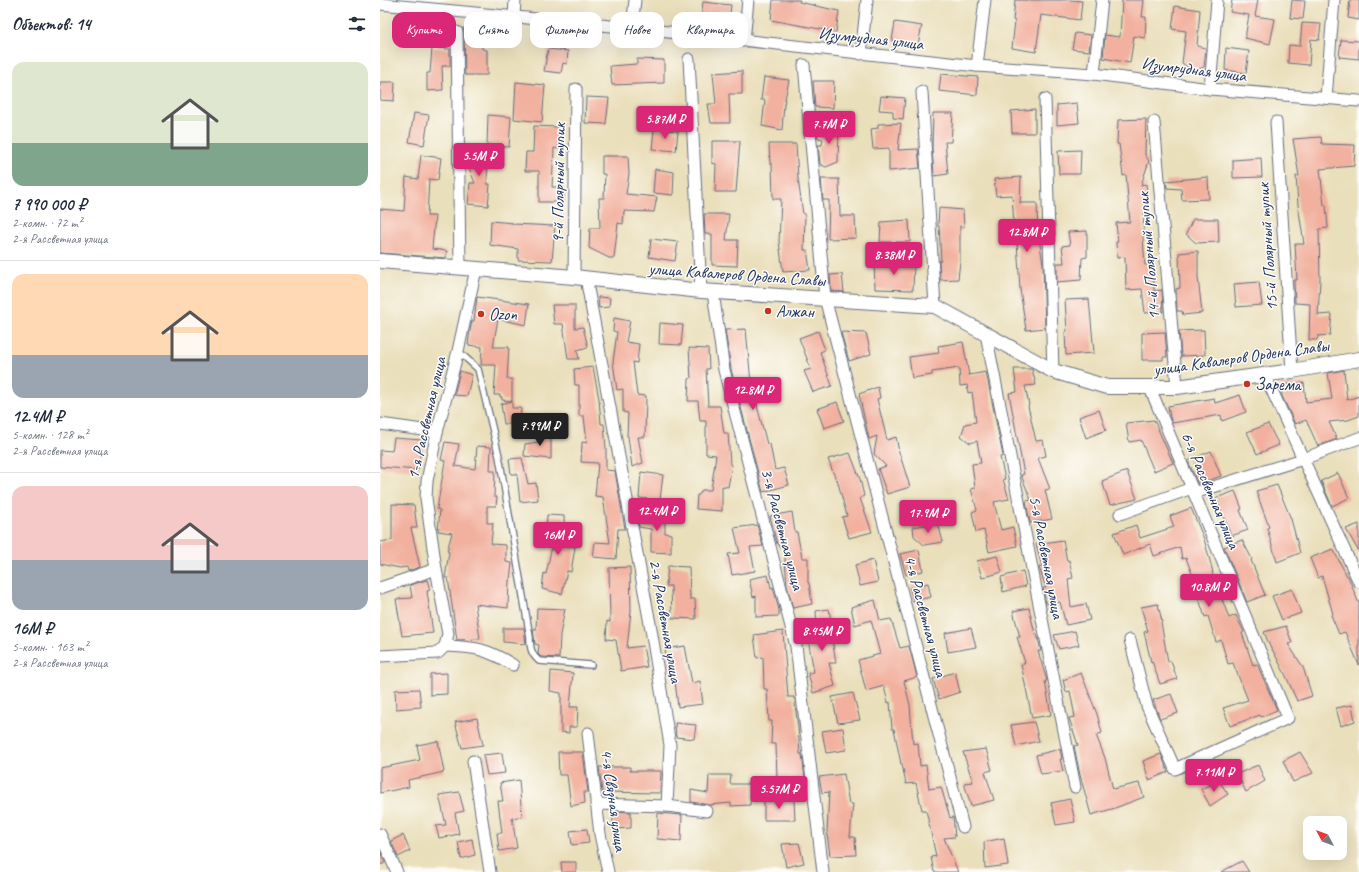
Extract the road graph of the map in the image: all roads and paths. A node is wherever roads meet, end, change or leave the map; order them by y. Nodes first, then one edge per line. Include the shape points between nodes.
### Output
1 (515, 0) edge
2 (635, 0) edge
3 (748, 0) edge
4 (866, 0) edge
5 (984, 0) edge
6 (1102, 0) edge
7 (1217, 0) edge
8 (1334, 0) edge
9 (395, 3) edge
10 (380, 4) edge
11 (472, 12) edge
12 (514, 12) edge
13 (634, 12) edge
14 (747, 12) edge
15 (522, 18) edge
16 (610, 26) edge
17 (457, 32) dead end
18 (748, 41) edge
19 (861, 54) junction
20 (689, 59) dead end
21 (804, 65) dead end
22 (977, 66) junction
23 (1094, 74) junction
24 (576, 89) dead end
25 (1210, 90) junction
26 (922, 92) dead end
27 (1326, 98) junction
28 (1045, 99) dead end
29 (1359, 101) edge
30 (1154, 122) dead end
31 (1276, 122) dead end
32 (380, 261) edge
33 (460, 268) junction
34 (476, 270) junction
35 (580, 278) junction
36 (707, 291) junction
37 (825, 298) junction
38 (935, 306) junction
39 (986, 334) junction
40 (458, 352) junction
41 (1359, 359) edge
42 (1053, 371) junction
43 (1292, 371) junction
44 (1265, 374) junction
45 (1177, 387) junction
46 (1150, 388) junction
47 (380, 424) edge
48 (437, 432) junction
49 (1359, 438) edge
50 (1303, 459) junction
51 (1193, 491) junction
52 (1120, 514) dead end
53 (436, 569) junction
54 (1359, 582) edge
55 (380, 588) edge
56 (1130, 640) dead end
57 (445, 646) junction
58 (380, 656) edge
59 (513, 665) dead end
60 (591, 665) dead end
61 (588, 733) dead end
62 (473, 761) dead end
63 (1075, 787) dead end
64 (596, 804) junction
65 (667, 806) junction
66 (708, 811) dead end
67 (963, 827) dead end
68 (380, 834) edge
69 (397, 872) edge
70 (490, 872) edge
71 (608, 872) edge
72 (823, 872) edge

1 - 12 street
2 - 13 street
3 - 14 street
4 - 19 street
5 - 22 street
6 - 23 street
7 - 25 street
8 - 27 street
9 - 10 street, Изумрудная улица
9 - 11 street, Изумрудная улица
15 - 16 street, Изумрудная улица
17 - 33 street
18 - 19 street, Изумрудная улица
19 - 22 street, Изумрудная улица
20 - 36 street, 3-я Рассветная улица
21 - 37 street, 4-я Рассветная улица
22 - 23 street, Изумрудная улица
23 - 25 street, Изумрудная улица
24 - 35 street, 9-й Полярный тупик
25 - 27 street, Изумрудная улица
26 - 38 street
27 - 29 street, Изумрудная улица
28 - 42 street
30 - 45 street, 14-й Полярный тупик
31 - 43 street, 15-й Полярный тупик
32 - 33 street, улица Кавалеров Ордена Славы
33 - 34 street, улица Кавалеров Ордена Славы
34 - 35 street, улица Кавалеров Ордена Славы
34 - 40 street, 1-я Рассветная улица
35 - 36 street, улица Кавалеров Ордена Славы
35 - 65 street, 2-я Рассветная улица via 649,622 670,745
36 - 37 street, улица Кавалеров Ордена Славы
36 - 72 street, 3-я Рассветная улица via 724,370 796,646
37 - 38 street, улица Кавалеров Ордена Славы
37 - 67 street, 4-я Рассветная улица
38 - 39 street, улица Кавалеров Ордена Славы
39 - 42 street, улица Кавалеров Ордена Славы
39 - 63 street, 5-я Рассветная улица
40 - 48 street, 1-я Рассветная улица
40 - 60 lane via 478,369 499,456 530,648 539,661
41 - 43 street, улица Кавалеров Ордена Славы
42 - 46 street, улица Кавалеров Ордена Славы via 1107,387
43 - 44 street, улица Кавалеров Ордена Славы
44 - 45 street, улица Кавалеров Ордена Славы
44 - 50 street
45 - 46 street, улица Кавалеров Ордена Славы
46 - 51 street, 6-я Рассветная улица
47 - 48 street
48 - 53 street, 1-я Рассветная улица via 426,498
49 - 50 street
50 - 51 street
50 - 54 street
51 - 52 street
51 - 56 street, 6-я Рассветная улица via 1288,718 1174,769 1147,706
53 - 55 street
53 - 57 street, 1-я Рассветная улица via 448,634
57 - 58 street via 438,653
57 - 59 street via 484,650
61 - 64 street, 4-я Связная улица
62 - 70 street
64 - 65 street
64 - 71 street, 4-я Связная улица
65 - 66 street
68 - 69 street

